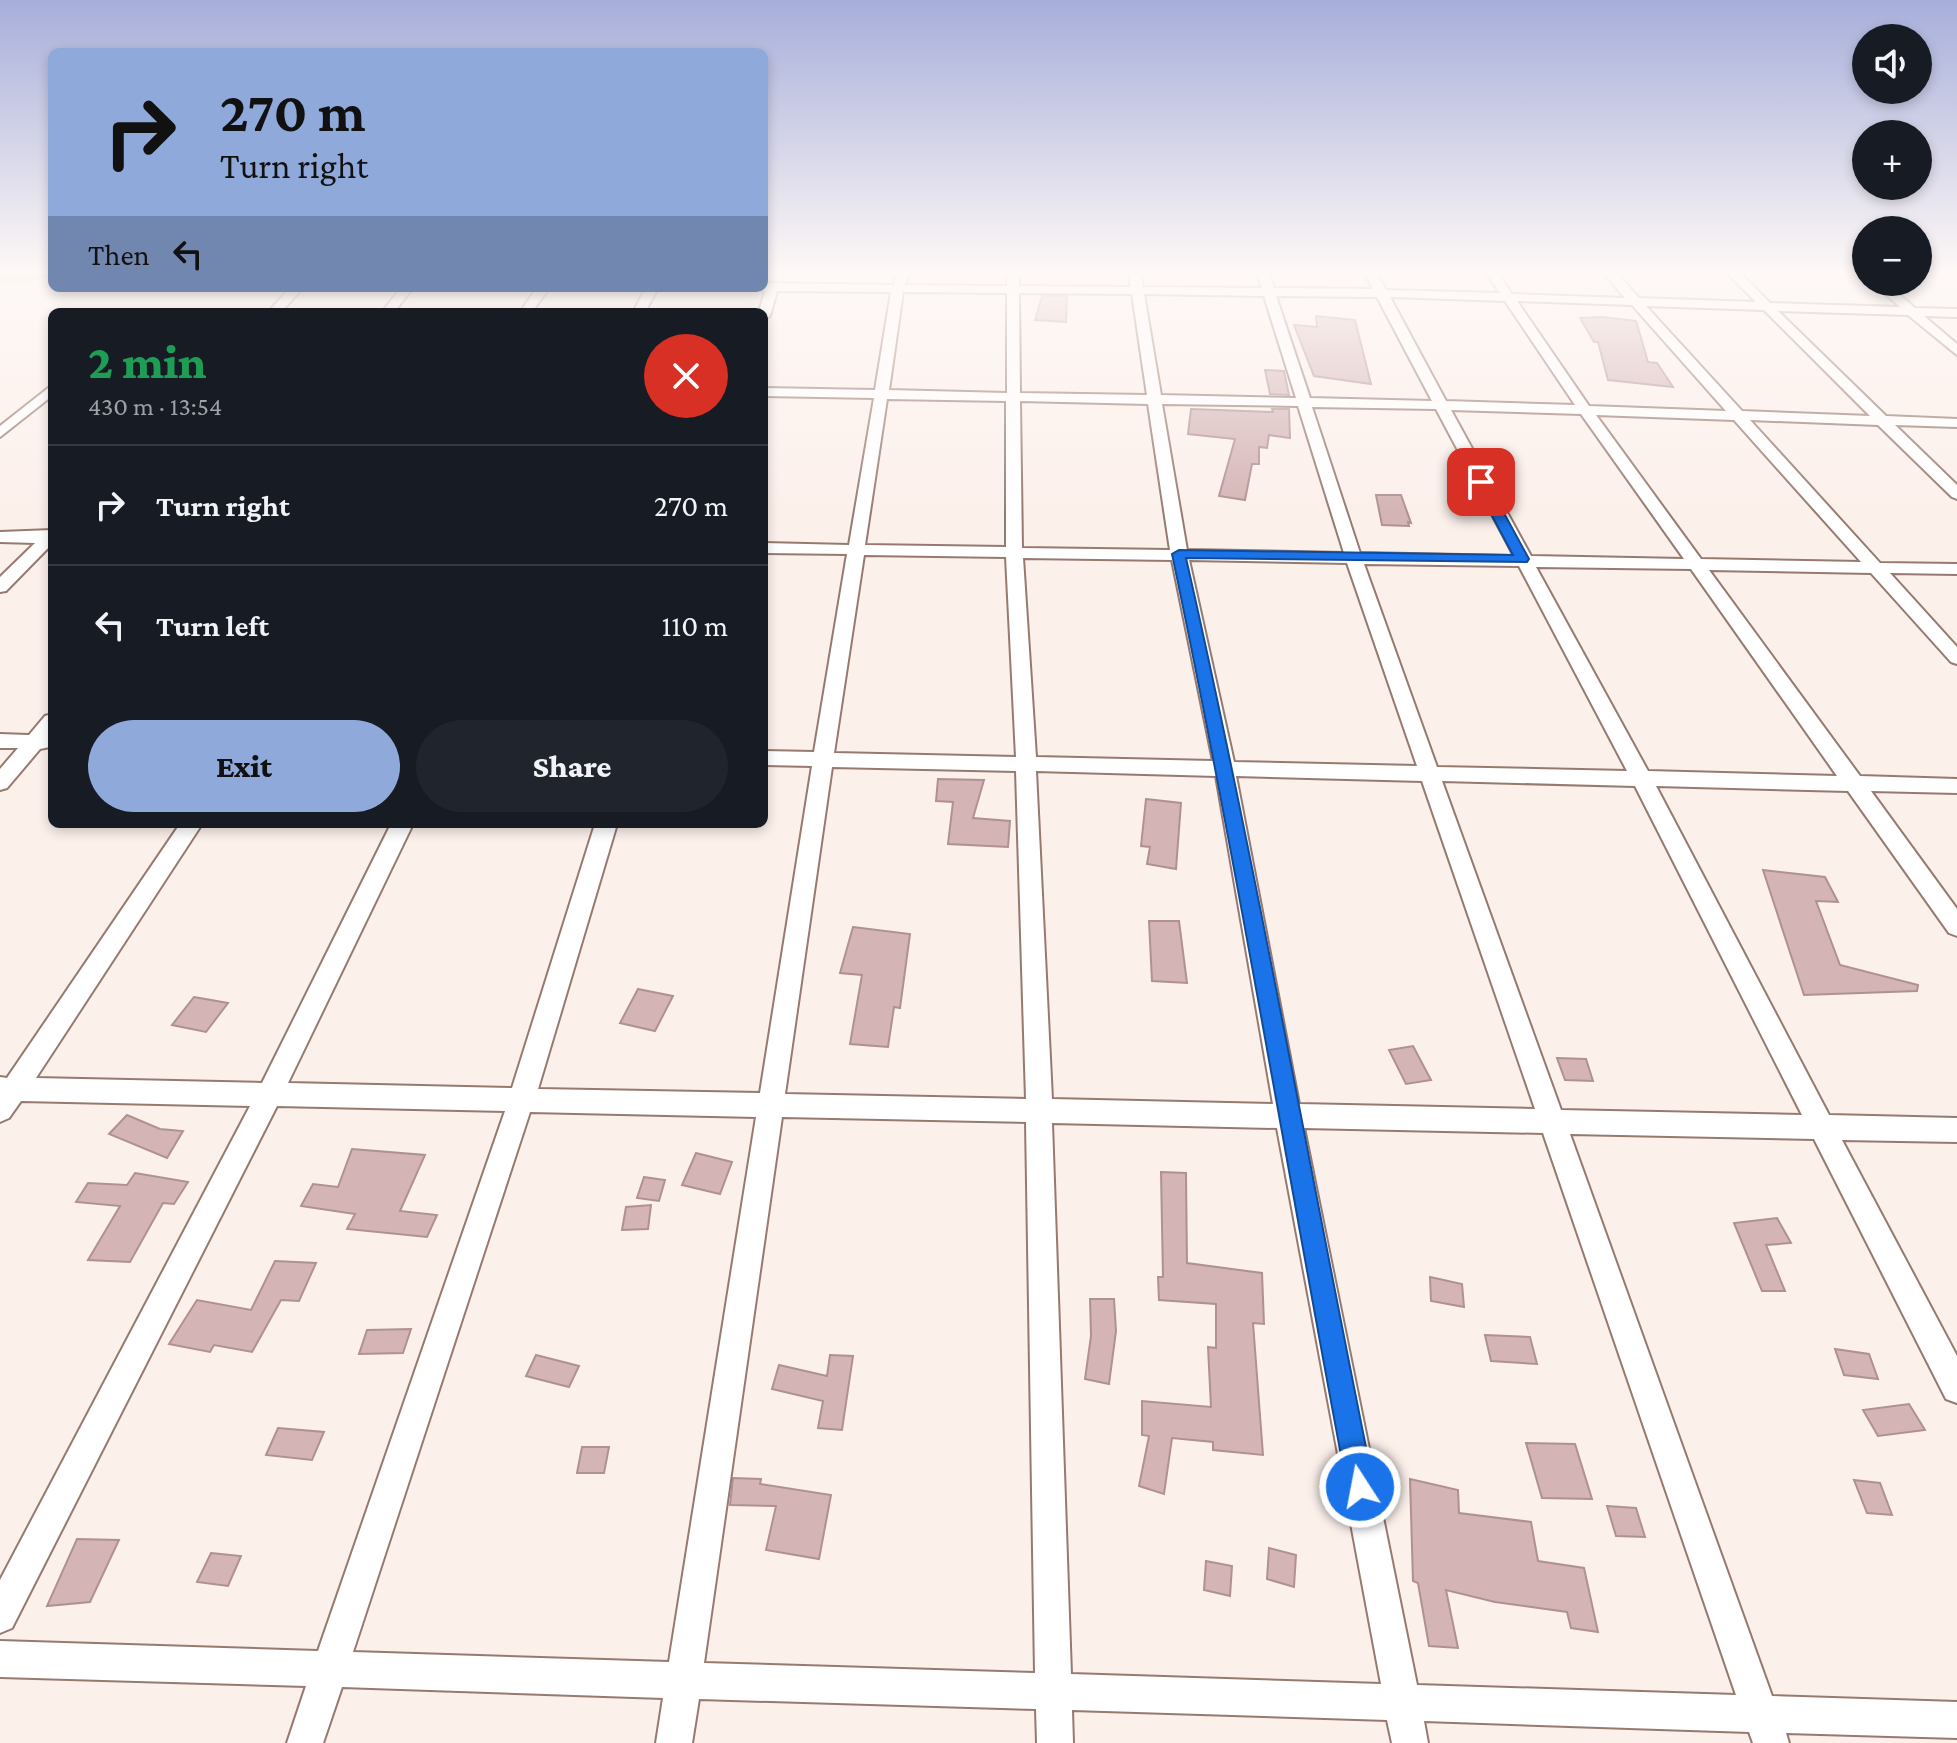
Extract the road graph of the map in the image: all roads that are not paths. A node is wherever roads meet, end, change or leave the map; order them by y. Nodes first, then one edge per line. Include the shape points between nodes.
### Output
1 (889, 351) edge
2 (1014, 351) edge
3 (1148, 351) edge
4 (1289, 351) edge
5 (1411, 351) edge
6 (1545, 351) edge
7 (1679, 351) edge
8 (1812, 351) edge
9 (48, 392) edge
10 (768, 392) edge
11 (881, 394) junction
12 (1014, 397) junction
13 (1156, 399) junction
14 (1306, 403) junction
15 (1439, 405) junction
16 (1585, 410) junction
17 (1735, 415) junction
18 (1880, 420) junction
19 (1957, 423) edge
20 (0, 433) edge
21 (1957, 494) edge
22 (0, 537) edge
23 (48, 537) edge
24 (48, 540) edge
25 (768, 548) edge
26 (856, 549) junction
27 (1014, 551) junction
28 (1179, 554) junction
29 (1353, 557) junction
30 (1522, 559) junction
31 (1695, 563) junction
32 (1875, 567) junction
33 (1957, 569) edge
34 (0, 587) edge
35 (1957, 658) edge
36 (0, 741) edge
37 (43, 742) edge
38 (768, 758) edge
39 (823, 760) junction
40 (1026, 764) junction
41 (1225, 769) junction
42 (1429, 774) junction
43 (1641, 778) junction
44 (0, 783) edge
45 (1856, 784) junction
46 (1957, 786) edge
47 (188, 828) edge
48 (400, 828) edge
49 (605, 828) edge
50 (1957, 927) edge
51 (270, 1094) junction
52 (5, 1096) edge
53 (521, 1101) junction
54 (771, 1106) junction
55 (1039, 1111) junction
56 (1288, 1116) junction
57 (1554, 1121) junction
58 (1823, 1127) junction
59 (1957, 1130) edge
60 (1957, 1388) edge
61 (0, 1616) edge
62 (0, 1659) edge
63 (330, 1669) junction
64 (684, 1680) junction
65 (1056, 1692) junction
66 (1402, 1703) junction
67 (1957, 1720) edge
68 (1766, 1729) edge
69 (305, 1743) edge
70 (674, 1743) edge
71 (1055, 1743) edge
72 (1410, 1743) edge

1 - 11 street
2 - 12 street
3 - 13 street
4 - 14 street
5 - 15 street
6 - 16 street
7 - 17 street
8 - 18 street
9 - 20 street
10 - 11 street
11 - 12 street
11 - 26 street
12 - 13 street
12 - 27 street
13 - 14 street
13 - 28 street
14 - 15 street
14 - 29 street
15 - 16 street
15 - 30 street
16 - 17 street
16 - 31 street
17 - 18 street
17 - 32 street
18 - 19 street
18 - 21 street
22 - 23 street
24 - 34 street
25 - 26 street
26 - 27 street
26 - 39 street
27 - 28 street
27 - 40 street
28 - 29 street
28 - 41 street
29 - 30 street
29 - 42 street
30 - 31 street
30 - 43 street
31 - 32 street
31 - 45 street
32 - 33 street
32 - 35 street
36 - 37 street
37 - 44 street
38 - 39 street
39 - 40 street
39 - 54 street
40 - 41 street
40 - 55 street
41 - 42 street
41 - 56 street
42 - 43 street
42 - 57 street
43 - 45 street
43 - 58 street
45 - 46 street
45 - 50 street
47 - 52 street
48 - 51 street
49 - 53 street
51 - 52 street
51 - 53 street
51 - 61 street
53 - 54 street
53 - 63 street
54 - 55 street
54 - 64 street
55 - 56 street
55 - 65 street
56 - 57 street
56 - 66 street
57 - 58 street
57 - 68 street
58 - 59 street
58 - 60 street
62 - 63 street
63 - 64 street
63 - 69 street
64 - 65 street
64 - 70 street
65 - 66 street
65 - 71 street
66 - 68 street
66 - 72 street
67 - 68 street

